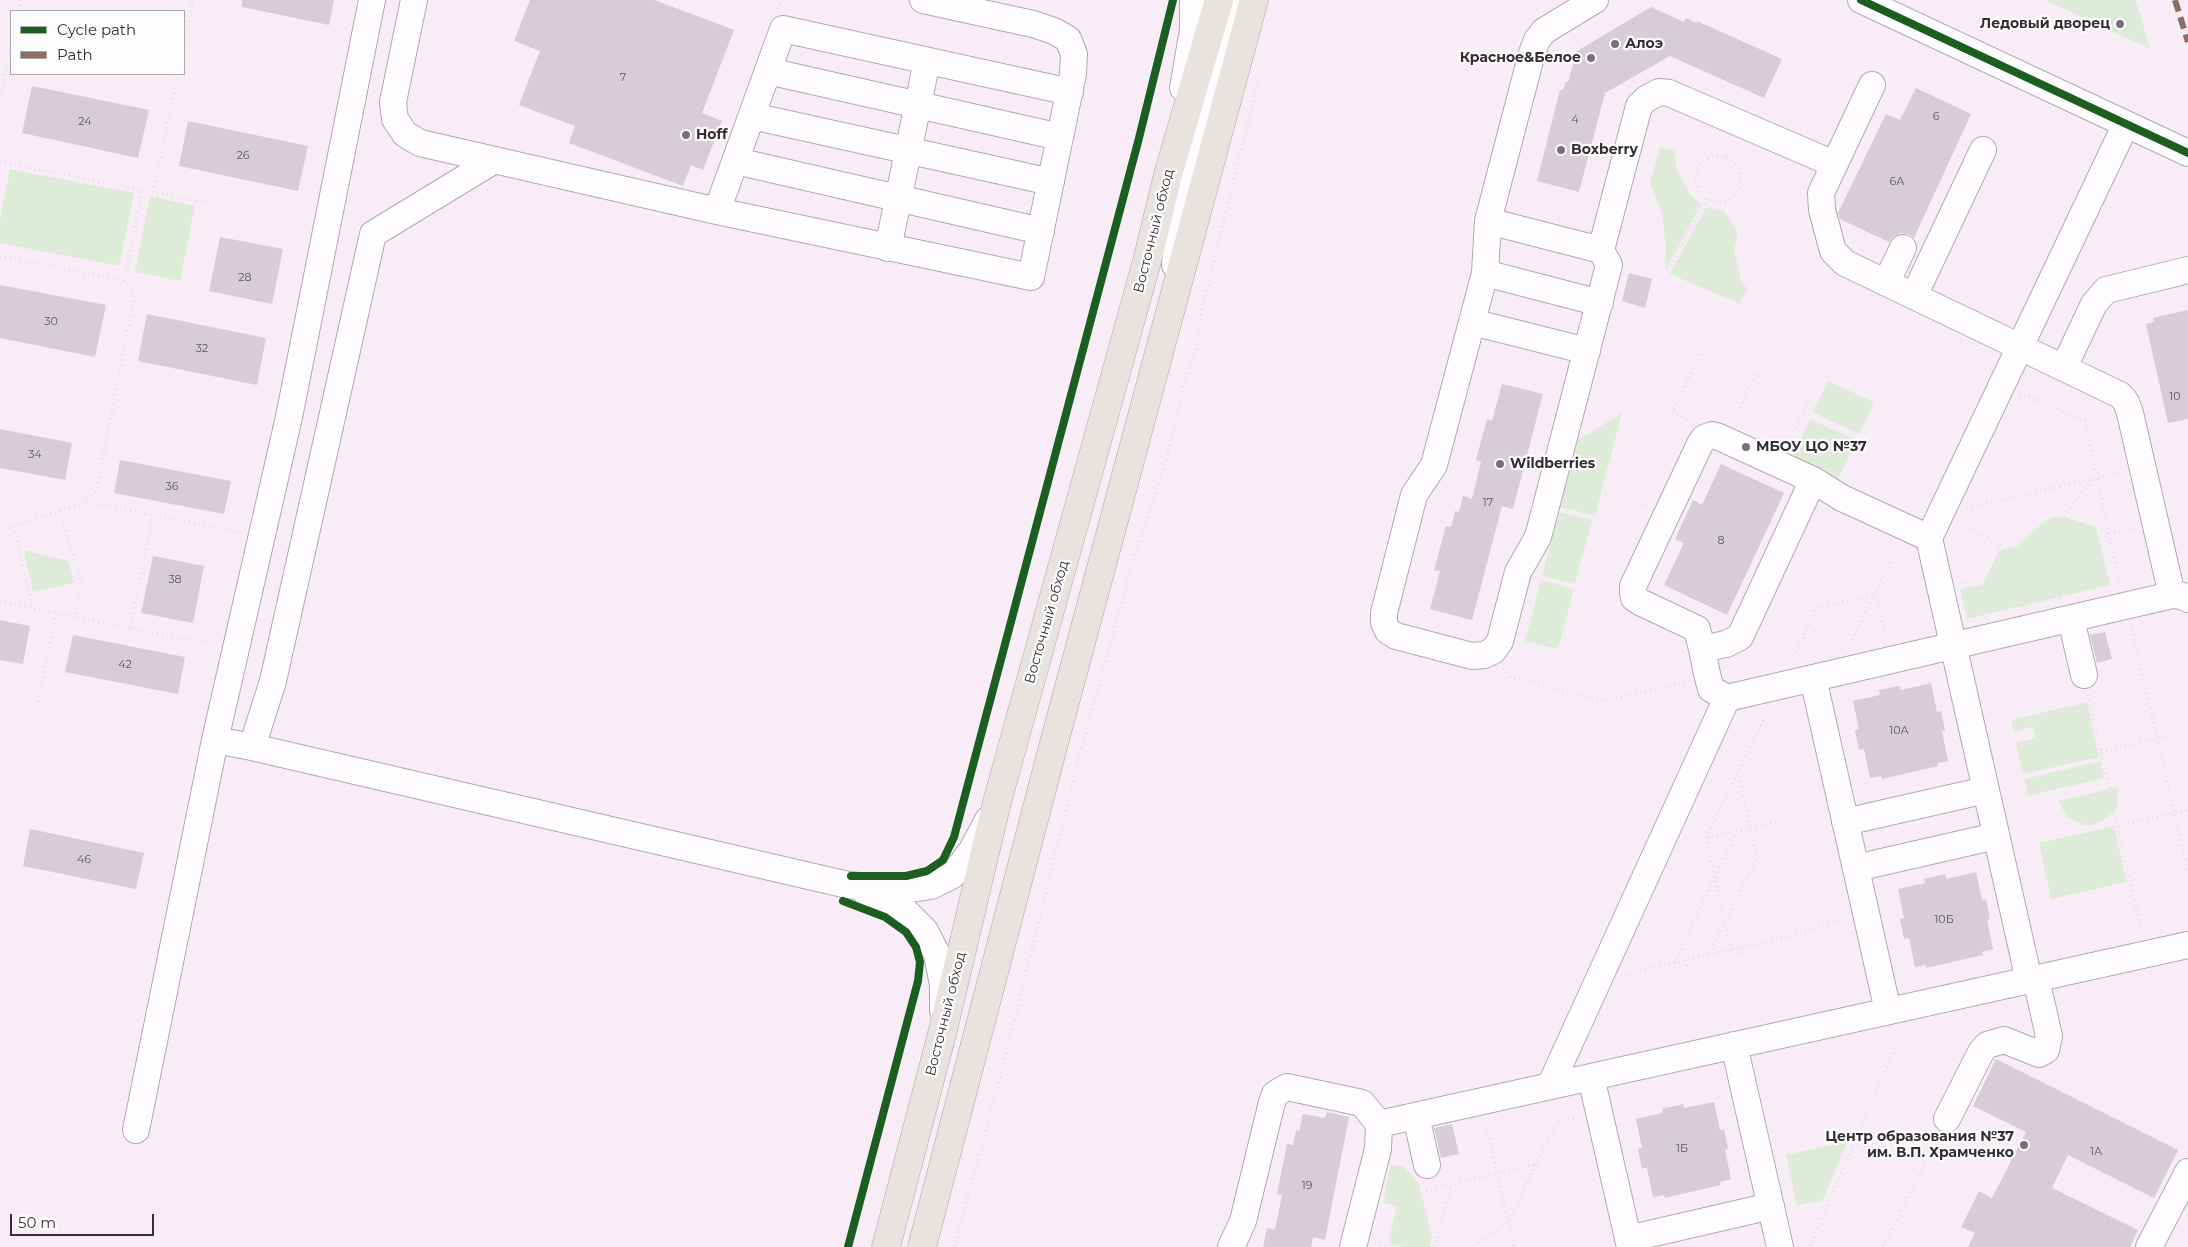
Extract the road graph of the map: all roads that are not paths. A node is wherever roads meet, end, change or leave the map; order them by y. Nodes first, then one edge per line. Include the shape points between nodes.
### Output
1 (372, 0) edge
2 (414, 0) edge
3 (923, 0) edge
4 (1193, 0) edge
5 (1219, 0) edge
6 (1233, 0) edge
7 (1254, 0) edge
8 (1595, 0) edge
9 (1861, 0) edge
10 (927, 61) junction
11 (768, 71) junction
12 (1872, 85) dead end
13 (1070, 92) junction
14 (918, 105) junction
15 (752, 116) junction
16 (2126, 124) junction
17 (1060, 137) junction
18 (1984, 150) dead end
19 (908, 151) junction
20 (2188, 153) edge
21 (493, 161) junction
22 (736, 161) junction
23 (1834, 164) junction
24 (1169, 171) junction
25 (1051, 182) junction
26 (899, 198) junction
27 (717, 212) junction
28 (1488, 221) junction
29 (1041, 231) junction
30 (888, 248) junction
31 (1903, 248) dead end
32 (1600, 250) junction
33 (2188, 270) edge
34 (1485, 273) junction
35 (1886, 283) junction
36 (1914, 296) junction
37 (1172, 300) junction
38 (1600, 302) junction
39 (1472, 322) junction
40 (2020, 346) junction
41 (1587, 351) junction
42 (2064, 367) junction
43 (1813, 480) junction
44 (1928, 538) junction
45 (2180, 597) edge
46 (2066, 610) junction
47 (1953, 646) junction
48 (1702, 649) junction
49 (2084, 675) road end
50 (1813, 678) junction
51 (1727, 698) junction
52 (215, 740) junction
53 (252, 747) junction
54 (1986, 790) junction
55 (998, 802) junction
56 (1845, 822) junction
57 (1996, 836) junction
58 (1856, 868) junction
59 (848, 885) junction
60 (2188, 945) edge
61 (2033, 979) junction
62 (1888, 1011) junction
63 (943, 1030) junction
64 (1734, 1046) junction
65 (1591, 1077) junction
66 (1550, 1086) junction
67 (1416, 1116) junction
68 (1948, 1119) road end
69 (1379, 1124) junction
70 (136, 1130) dead end
71 (2188, 1172) edge
72 (1426, 1178) road end
73 (1771, 1206) junction
74 (1629, 1243) edge
75 (886, 1247) edge
76 (922, 1247) edge
77 (1231, 1247) edge
78 (1353, 1247) edge
79 (1780, 1247) edge
80 (2149, 1247) edge

1 - 52 street via 289,417
2 - 21 street via 393,102 395,119 405,134 420,143
3 - 13 street via 1034,24 1068,38 1074,54
4 - 24 street via 1193,30
5 - 24 main road, Восточный обход
6 - 37 street via 1180,208
7 - 37 main road
8 - 28 street via 1555,23 1537,40
9 - 16 street
10 - 11 street via 783,29
10 - 13 street
10 - 14 street
11 - 14 street
11 - 15 street
12 - 23 street
13 - 17 street
14 - 17 street
14 - 19 street
15 - 19 street
15 - 22 street
16 - 20 street
16 - 40 street
17 - 25 street
18 - 36 street
19 - 25 street
19 - 26 street
21 - 27 street
21 - 53 street via 373,234 273,681
22 - 26 street
22 - 27 street
23 - 32 street via 1669,93 1659,92 1639,106
23 - 35 street via 1820,201 1833,251 1845,264
24 - 55 main road, Восточный обход via 1148,261
25 - 29 street
26 - 29 street
26 - 30 street
27 - 30 street
28 - 32 street
28 - 34 street
29 - 30 street via 1031,277
31 - 35 street
32 - 38 street via 1610,265
33 - 42 street via 2106,290 2094,304
34 - 38 street
34 - 39 street
35 - 36 street
36 - 40 street
37 - 76 main road
38 - 41 street
39 - 41 street
39 - 41 street via 1434,465 1414,495 1384,613 1388,631 1396,636 1472,656 1484,656 1493,651 1500,641 1518,572 1538,537
40 - 42 street
40 - 44 street via 1946,513
42 - 45 street via 2111,390 2126,402
43 - 44 street via 1842,498
43 - 48 street via 1740,637
43 - 48 street via 1714,439 1633,586 1634,598 1697,629
44 - 47 street
45 - 46 street
46 - 47 street
46 - 49 street
47 - 50 street
47 - 54 street
48 - 51 street via 1711,689
50 - 51 street
50 - 56 street
51 - 66 street
52 - 53 street
52 - 70 street
53 - 59 street
54 - 56 street
54 - 57 street
55 - 59 street via 972,850 953,875 931,886 904,890
55 - 63 main road, Восточный обход
56 - 58 street
57 - 58 street
57 - 61 street
58 - 62 street
59 - 63 street via 905,911 925,931 937,954 943,985
60 - 61 street
61 - 62 street
61 - 68 street via 2049,1036 2046,1050 2039,1054 2004,1040 1987,1045
62 - 64 street
63 - 75 main road, Восточный обход
64 - 65 street
64 - 73 street
65 - 66 street
65 - 74 street
66 - 67 street
67 - 69 street
67 - 72 street
69 - 77 street via 1362,1103 1295,1087 1280,1089 1272,1102 1243,1221
69 - 78 street via 1378,1149
71 - 80 street
73 - 74 street
73 - 79 street

